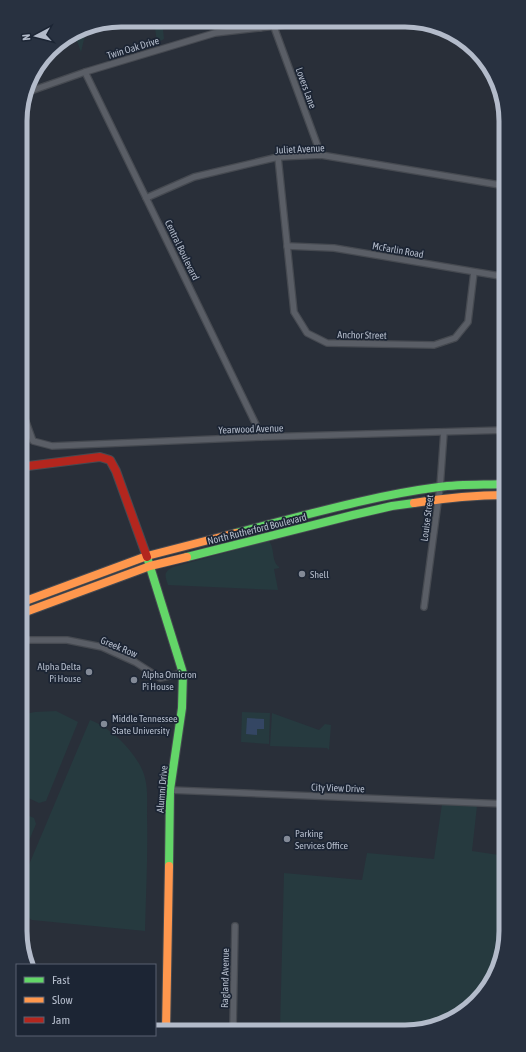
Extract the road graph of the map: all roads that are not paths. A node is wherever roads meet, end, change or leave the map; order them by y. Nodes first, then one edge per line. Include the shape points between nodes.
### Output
1 (274, 27) joint
2 (260, 28) joint
3 (85, 72) junction
4 (32, 91) edge
5 (321, 155) junction
6 (278, 157) junction
7 (499, 185) edge
8 (146, 198) junction
9 (286, 246) junction
10 (474, 272) junction
11 (499, 276) edge
12 (27, 426) edge
13 (499, 430) edge
14 (444, 432) junction
15 (262, 437) junction
16 (27, 466) edge
17 (499, 484) edge
18 (440, 487) junction
19 (499, 495) edge
20 (438, 499) junction
21 (147, 556) junction
22 (150, 566) junction
23 (27, 600) edge
24 (424, 607) dead end
25 (27, 611) edge
26 (27, 640) edge
27 (183, 673) junction
28 (170, 790) junction
29 (499, 804) edge
30 (235, 926) dead end
31 (166, 1025) edge
32 (233, 1025) edge

1 - 2 street, Twin Oak Drive
1 - 5 street, Lovers Lane
2 - 3 street, Twin Oak Drive via 215,33
3 - 4 street, Twin Oak Drive
3 - 8 street, Central Boulevard
5 - 6 street, Juliet Avenue
5 - 7 street, Juliet Avenue
6 - 8 street, Juliet Avenue via 194,177
6 - 9 street, Anchor Street
8 - 15 street, Central Boulevard
9 - 10 street, McFarlin Road via 334,248
9 - 10 street, Anchor Street via 294,312 307,333 327,343 434,345 455,338 468,322
10 - 11 street, McFarlin Road
12 - 15 street, Yearwood Avenue via 33,441 52,446
13 - 14 street, Yearwood Avenue
14 - 15 street, Yearwood Avenue
14 - 18 street, Louise Street
16 - 21 main road, Alumni Drive via 100,457 110,460
17 - 18 main road, North Rutherford Boulevard
18 - 20 street, Louise Street
18 - 21 main road, North Rutherford Boulevard via 345,505
19 - 20 main road, North Rutherford Boulevard
20 - 22 main road, North Rutherford Boulevard via 353,515
20 - 24 street, Louise Street
21 - 22 main road, Alumni Drive
21 - 23 main road, North Rutherford Boulevard
22 - 25 main road, North Rutherford Boulevard
22 - 27 main road, Alumni Drive
26 - 27 street, Greek Row via 67,640 102,647 135,662 160,678
27 - 28 main road, Alumni Drive via 182,708
28 - 29 street, City View Drive
28 - 31 main road, Alumni Drive
30 - 32 street, Ragland Avenue

